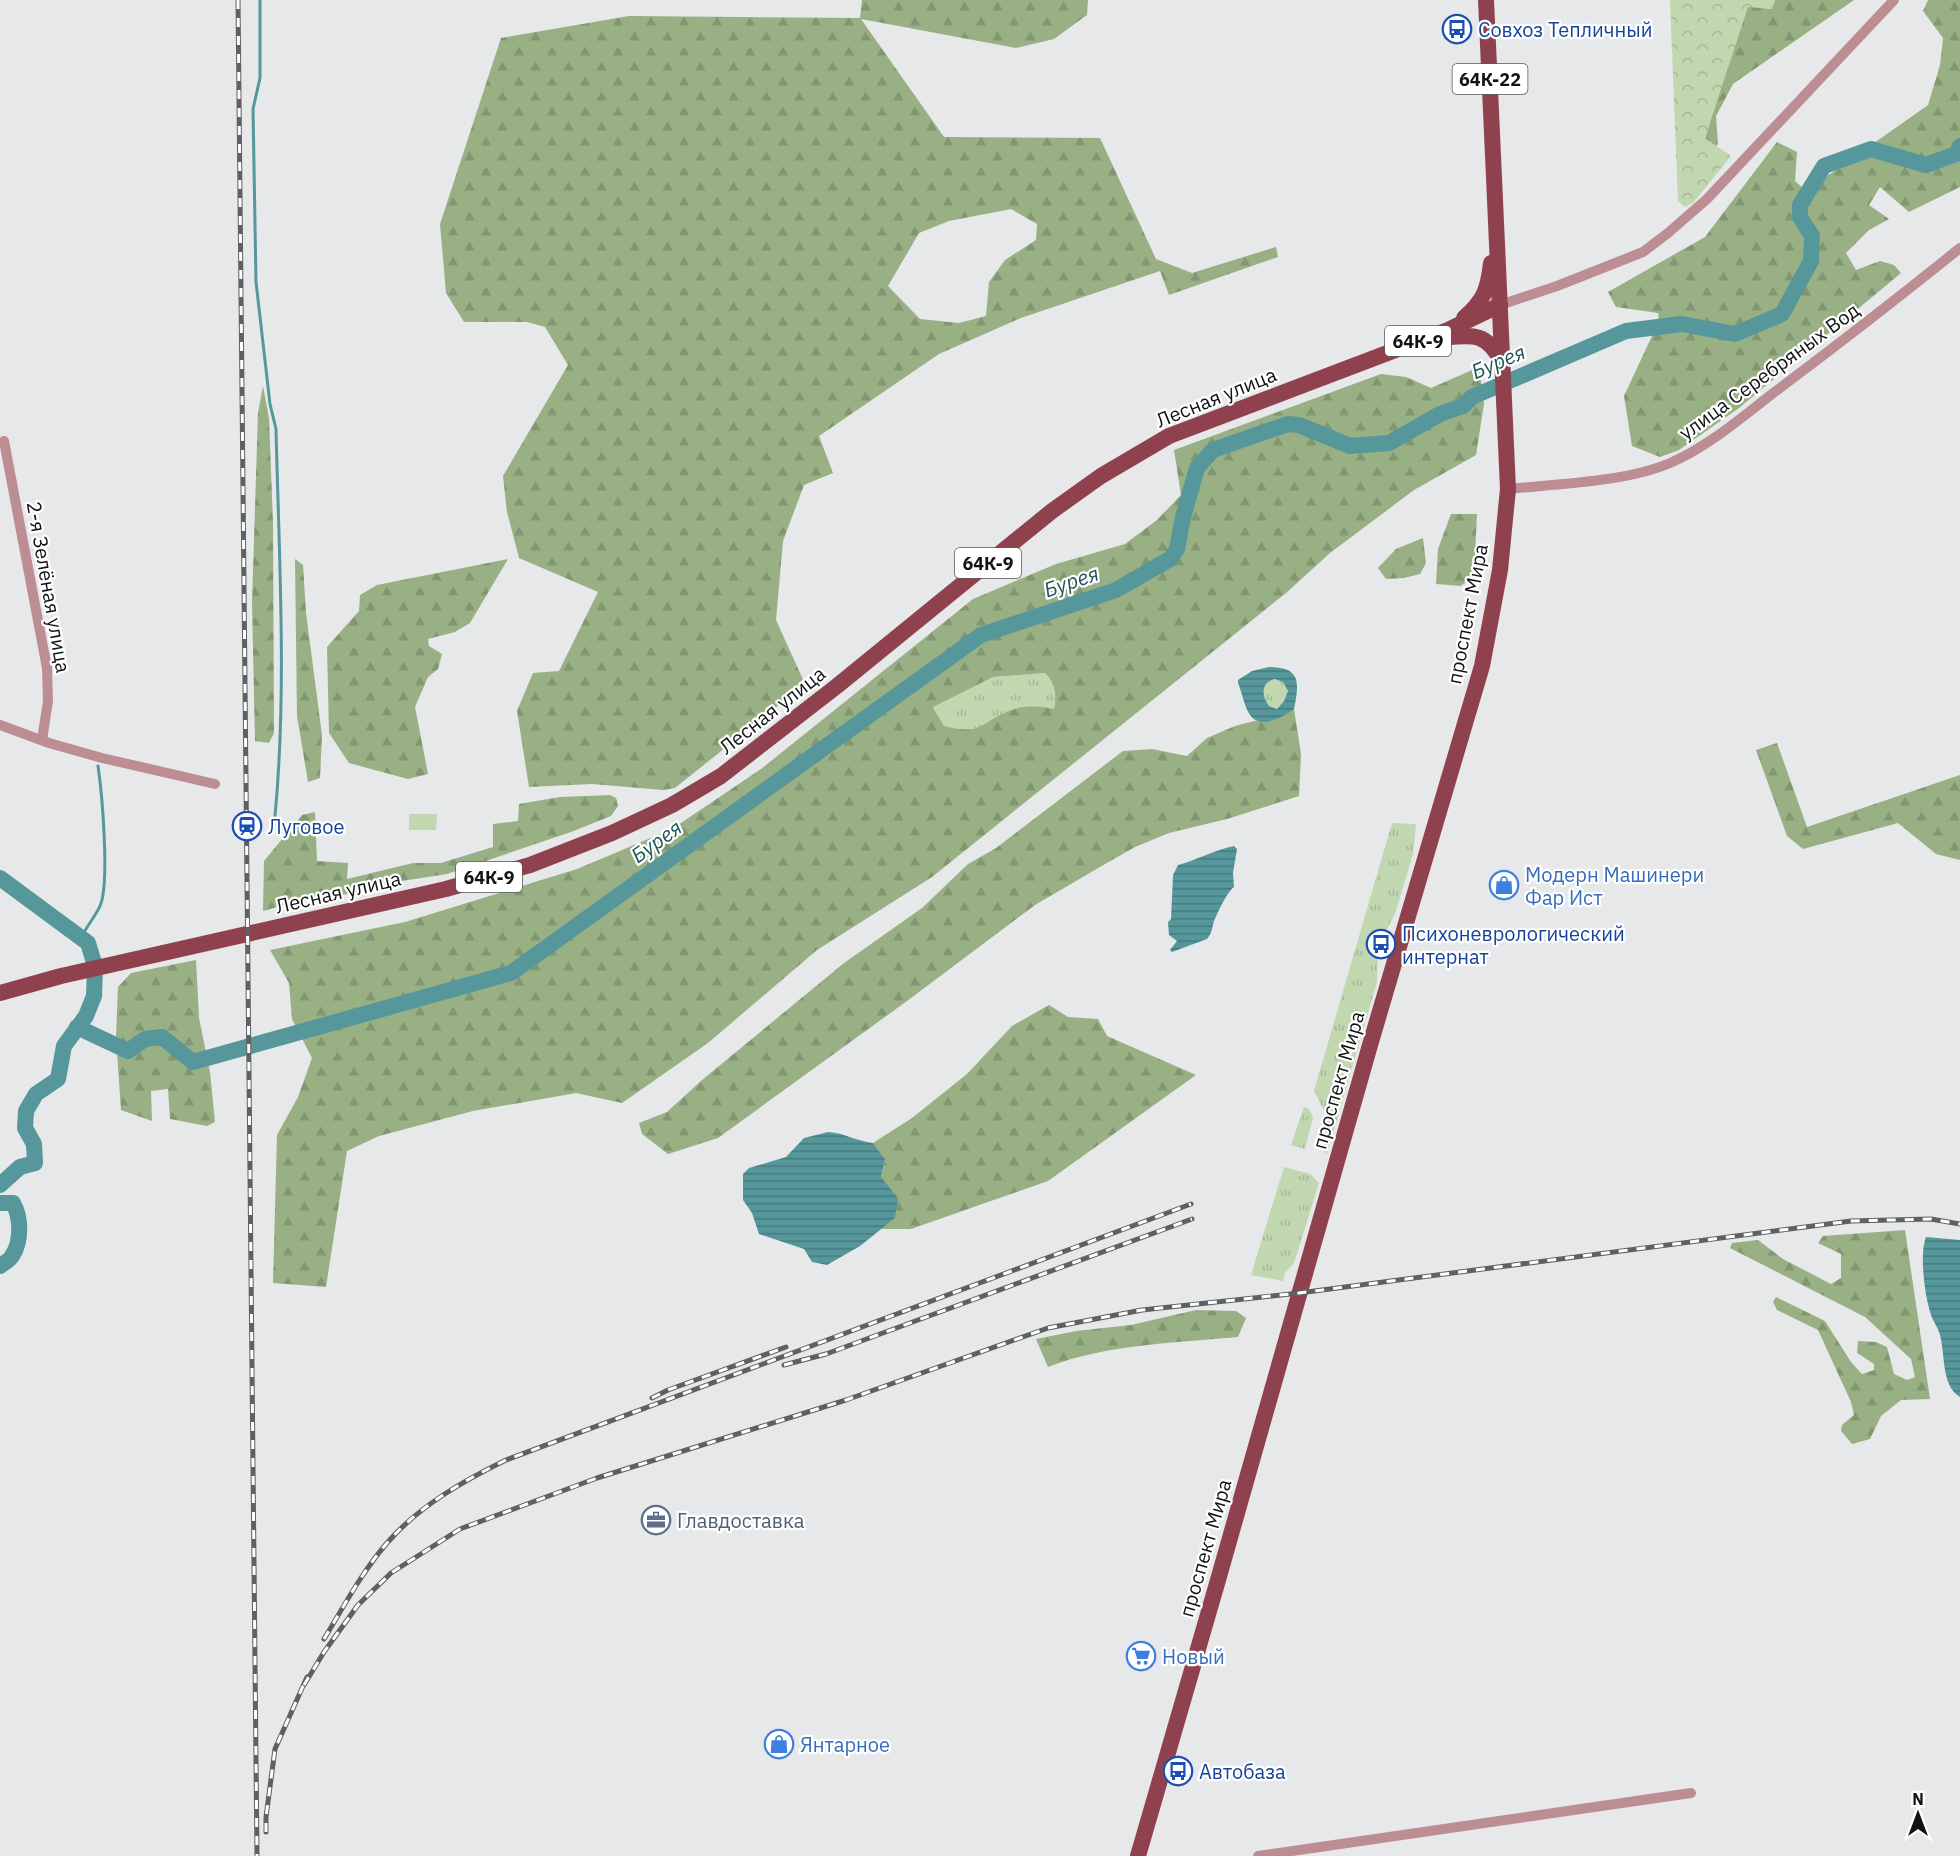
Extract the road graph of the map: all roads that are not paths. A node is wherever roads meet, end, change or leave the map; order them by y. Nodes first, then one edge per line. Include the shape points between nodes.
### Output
1 (1486, 0) edge
2 (1894, 0) edge
3 (1496, 217) junction
4 (1960, 248) edge
5 (1500, 305) junction
6 (1453, 328) junction
7 (1422, 340) junction
8 (1504, 367) junction
9 (4, 441) dead end
10 (1508, 489) junction
11 (0, 726) edge
12 (42, 740) junction
13 (215, 784) dead end
14 (0, 993) edge
15 (1690, 1794) dead end
16 (1138, 1856) edge
17 (1258, 1856) edge

1 - 3 main road, 64К-22
2 - 5 street via 1707,199 1668,233 1643,252
3 - 5 main road, 64К-22
3 - 6 main road via 1486,290 1479,304
4 - 10 street, улица Серебряных Вод via 1691,453 1632,474
5 - 6 main road, Лесная улица / 64К-9
5 - 8 main road, проспект Мира
6 - 7 main road, Лесная улица / 64К-9
7 - 8 main road via 1484,338 1495,348
7 - 14 main road, Лесная улица / 64К-9 via 1169,436 1101,476 721,776 612,833 530,865 446,889
8 - 10 main road, проспект Мира
9 - 12 street, 2-я Зелёная улица via 47,668 48,701
10 - 16 main road, проспект Мира via 1500,570 1482,666
11 - 12 street
12 - 13 street
15 - 17 street

